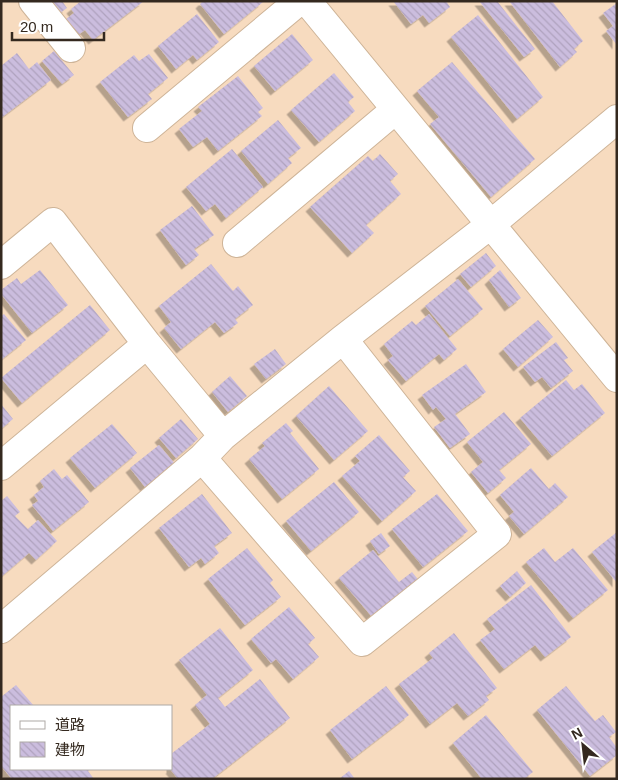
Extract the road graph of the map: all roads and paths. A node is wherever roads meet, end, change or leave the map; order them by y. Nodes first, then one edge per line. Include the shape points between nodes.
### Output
1 (33, 1) edge
2 (299, 1) edge
3 (307, 1) edge
4 (71, 48) dead end
5 (396, 110) junction
6 (617, 119) edge
7 (147, 128) dead end
8 (490, 225) junction
9 (237, 243) dead end
10 (1, 265) edge
11 (343, 339) junction
12 (147, 344) junction
13 (617, 378) edge
14 (223, 436) junction
15 (202, 458) junction
16 (1, 466) edge
17 (1, 629) edge

1 - 4 street
2 - 7 street
3 - 5 street
5 - 8 street
5 - 9 street
6 - 8 street
8 - 11 street
8 - 13 street
10 - 12 street via 53,222
11 - 14 street
11 - 15 street via 497,534 362,642
12 - 14 street
12 - 16 street
14 - 15 street
15 - 17 street

